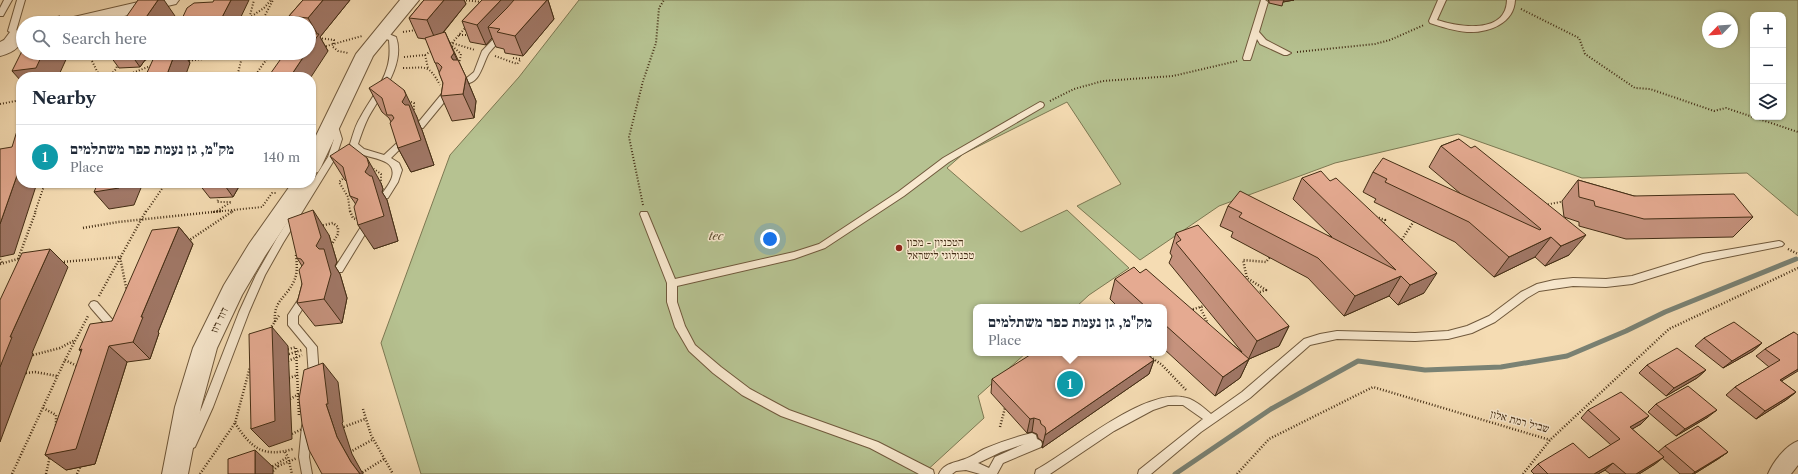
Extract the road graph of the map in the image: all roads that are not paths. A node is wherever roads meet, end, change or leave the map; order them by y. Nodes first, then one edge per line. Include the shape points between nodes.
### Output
1 (8, 0) edge
2 (21, 0) edge
3 (170, 0) edge
4 (396, 0) edge
5 (410, 0) edge
6 (1442, 0) edge
7 (1264, 2) dead end
8 (1511, 2) edge
9 (0, 14) edge
10 (17, 16) edge
11 (101, 16) edge
12 (16, 21) edge
13 (511, 25) edge
14 (1255, 32) junction
15 (13, 33) edge
16 (390, 33) junction
17 (0, 50) edge
18 (1287, 53) dead end
19 (1247, 58) dead end
20 (467, 81) edge
21 (448, 92) edge
22 (1040, 105) dead end
23 (333, 123) junction
24 (420, 126) dead end
25 (402, 143) edge
26 (316, 157) edge
27 (386, 158) junction
28 (316, 183) edge
29 (300, 188) edge
30 (313, 188) edge
31 (386, 196) dead end
32 (644, 214) road end
33 (364, 221) edge
34 (1779, 244) dead end
35 (339, 269) dead end
36 (672, 284) junction
37 (310, 291) edge
38 (94, 305) road end
39 (114, 328) edge
40 (306, 388) edge
41 (303, 415) edge
42 (1211, 420) junction
43 (1798, 450) edge
44 (965, 465) junction
45 (1042, 473) edge
46 (175, 474) edge
47 (307, 474) edge
48 (930, 474) edge
49 (944, 474) edge
50 (990, 474) edge
51 (1143, 474) edge
52 (1778, 474) edge

1 - 9 lane
2 - 10 lane
3 - 11 street
4 - 16 street via 384,19
5 - 16 street
6 - 8 lane via 1433,20 1474,31 1491,27 1505,18 1511,8
7 - 14 lane
12 - 15 lane
13 - 20 lane via 484,53 477,73
14 - 18 lane via 1264,42
14 - 19 lane
15 - 17 street via 11,44
16 - 23 street via 365,54
16 - 27 lane via 395,52 383,86 360,126 354,144 361,152
21 - 24 lane
22 - 36 lane via 946,160 901,194 822,246
23 - 26 street
23 - 28 lane via 338,139 332,157
25 - 27 lane
27 - 31 lane via 395,164 397,169 397,176
29 - 46 street, דוד רוז via 232,291 205,348 188,407
30 - 46 lane via 266,264 233,337 195,436
32 - 36 lane
33 - 35 lane
34 - 42 lane via 1703,258 1632,280 1606,283 1573,282 1543,287 1524,295 1492,319 1469,330 1448,335 1337,335 1307,342 1246,395
36 - 48 lane via 672,302 680,327 692,348 746,392 785,413 874,445
37 - 40 lane via 293,315 293,326 312,347 315,372
38 - 39 lane
41 - 47 lane
42 - 45 lane via 1183,401 1174,400 1150,405 1124,419
42 - 51 lane
43 - 52 street
44 - 49 lane via 955,467
44 - 50 lane via 981,468
44 - 50 lane via 988,451 1009,443 1034,441 999,460

